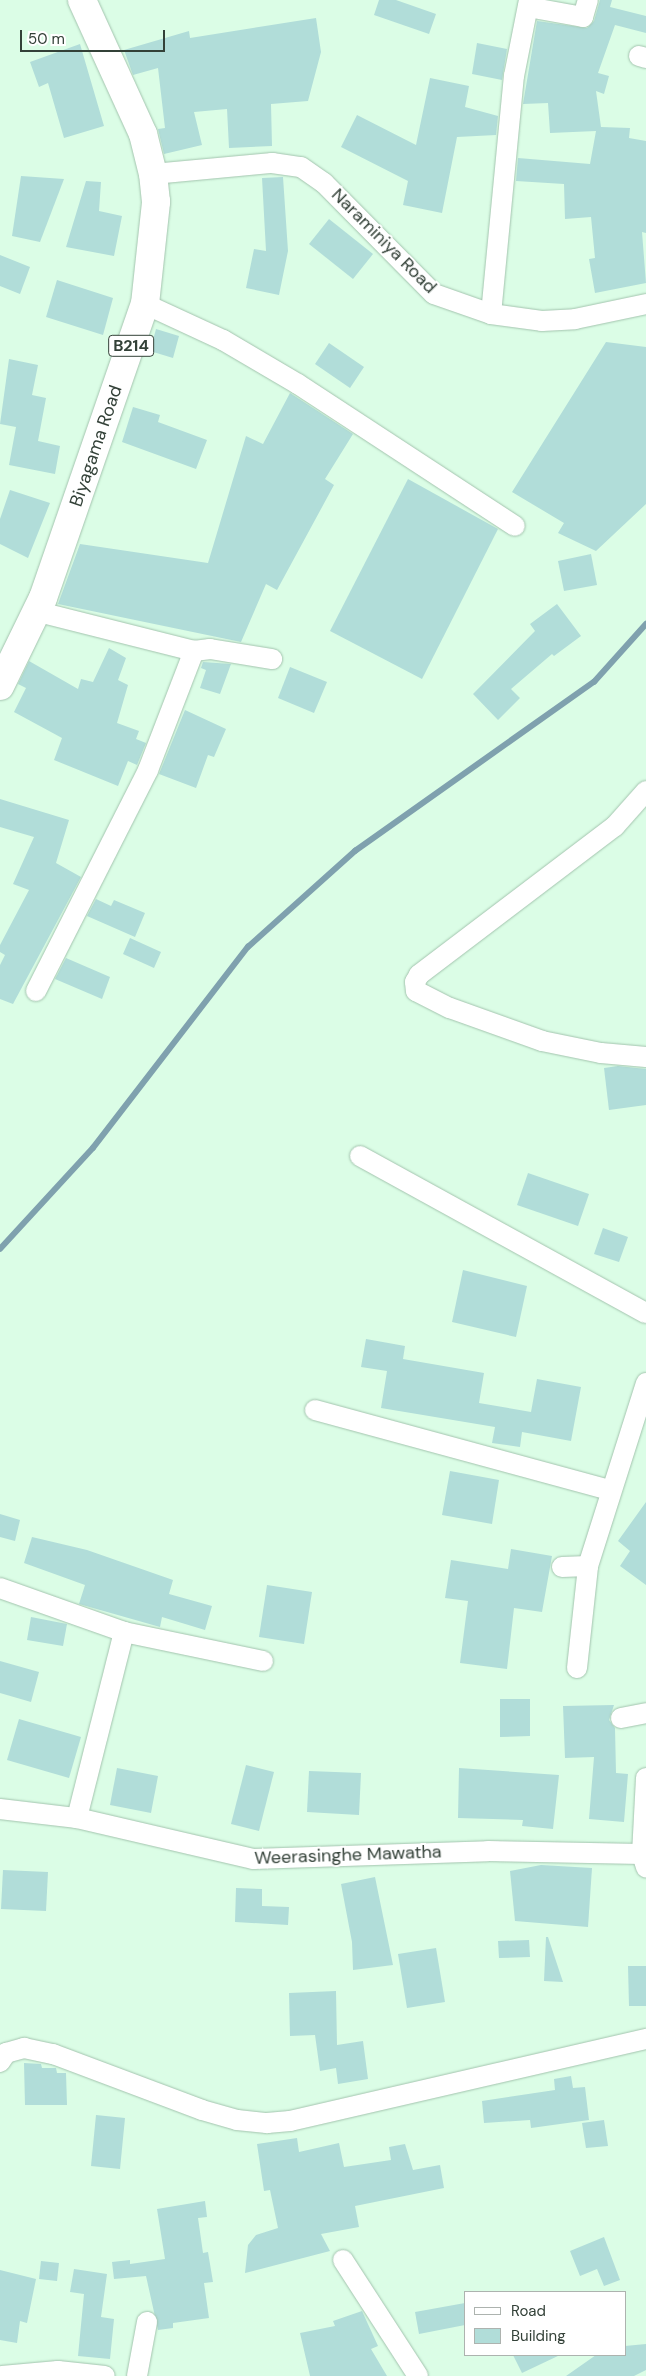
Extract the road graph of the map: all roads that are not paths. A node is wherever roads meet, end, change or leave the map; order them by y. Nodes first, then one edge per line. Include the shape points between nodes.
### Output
1 (82, 0) edge
2 (588, 0) edge
3 (529, 4) edge
4 (153, 174) junction
5 (145, 304) junction
6 (646, 304) edge
7 (490, 314) junction
8 (515, 526) dead end
9 (35, 611) junction
10 (194, 651) junction
11 (272, 659) dead end
12 (0, 686) edge
13 (646, 791) edge
14 (36, 991) dead end
15 (646, 1057) edge
16 (360, 1156) dead end
17 (646, 1313) edge
18 (646, 1383) edge
19 (315, 1410) dead end
20 (610, 1490) junction
21 (588, 1566) junction
22 (562, 1567) dead end
23 (0, 1588) edge
24 (124, 1632) junction
25 (263, 1661) dead end
26 (577, 1668) dead end
27 (646, 1713) edge
28 (621, 1718) dead end
29 (646, 1778) edge
30 (0, 1809) edge
31 (77, 1818) junction
32 (644, 1861) edge
33 (646, 2039) edge
34 (0, 2062) edge
35 (343, 2260) dead end
36 (147, 2322) dead end
37 (2, 2376) edge
38 (105, 2376) edge
39 (138, 2376) edge
40 (418, 2376) edge

1 - 4 main road, Biyagama Road / B214 via 143,134
2 - 3 street via 582,17
3 - 7 street via 514,76
4 - 5 main road, Biyagama Road / B214 via 156,202
4 - 7 street, Naraminiya Road via 272,163 301,167 324,183 434,294
5 - 8 street via 223,340 298,384
5 - 9 main road, Biyagama Road / B214 via 43,598
6 - 7 street, Naraminiya Road via 575,319 542,321
9 - 10 street
9 - 12 main road, Biyagama Road / B214
10 - 11 street via 210,649
10 - 14 street via 148,770
13 - 15 street via 615,826 415,982 416,991 450,1008 542,1041 601,1053
16 - 17 street
18 - 20 street
19 - 20 street
20 - 21 street
21 - 22 street
21 - 26 street
23 - 24 street
24 - 25 street
24 - 31 street
27 - 28 street
29 - 32 street
30 - 31 street, Weerasinghe Mawatha
31 - 32 street, Weerasinghe Mawatha via 253,1859 488,1851
33 - 34 street via 290,2121 267,2123 237,2120 202,2110 53,2054 24,2048 6,2053
35 - 40 street
36 - 39 street
37 - 38 street via 58,2371

